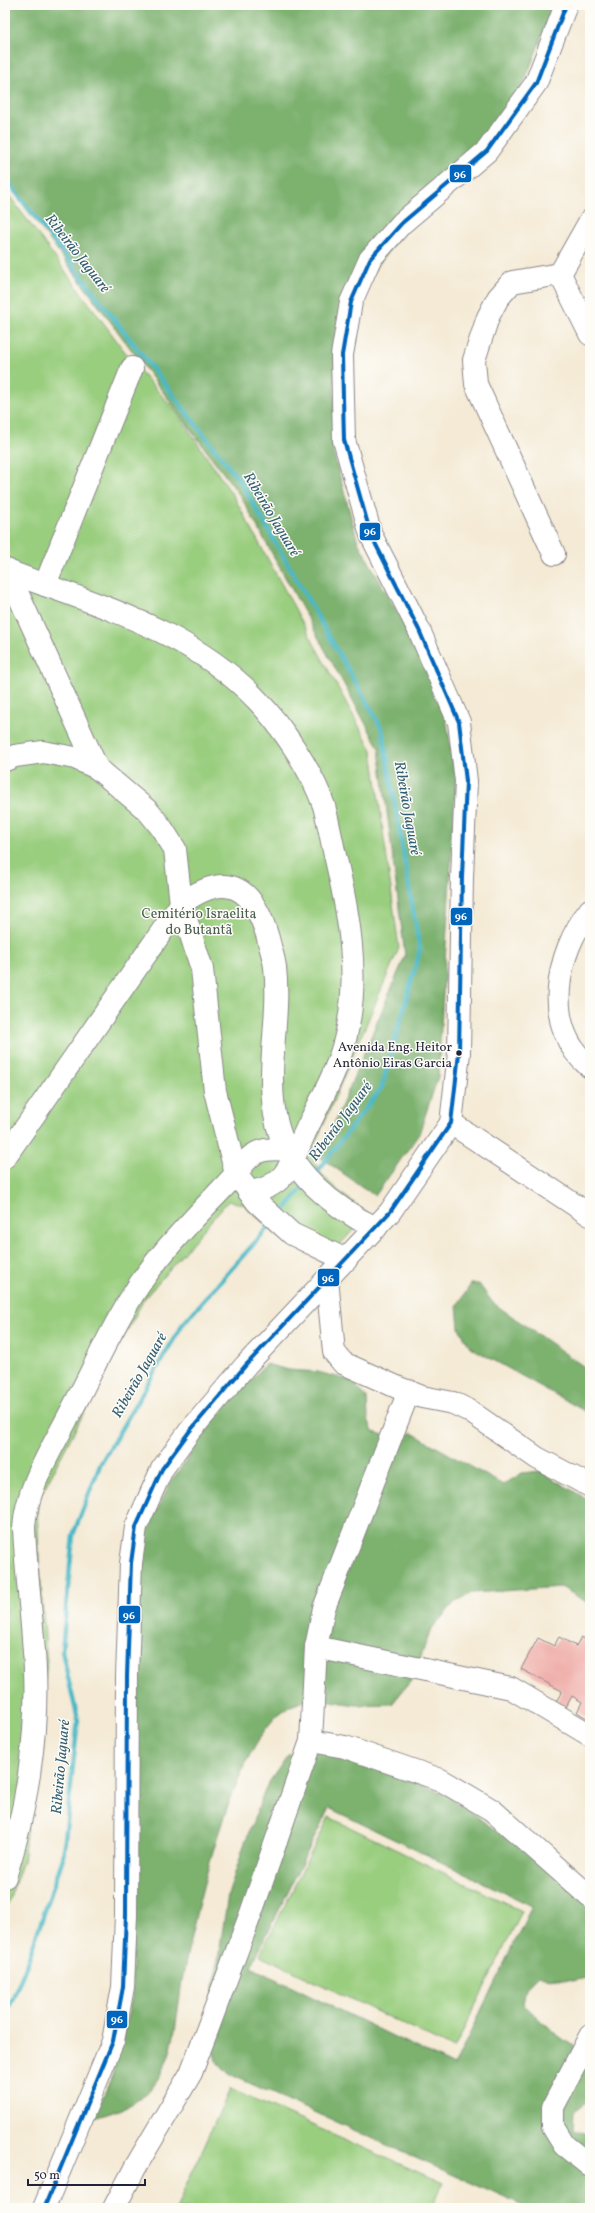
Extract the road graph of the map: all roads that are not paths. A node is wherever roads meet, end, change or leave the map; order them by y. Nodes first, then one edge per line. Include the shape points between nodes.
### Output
1 (566, 5) edge
2 (590, 221) edge
3 (560, 274) junction
4 (590, 334) edge
5 (132, 368) dead end
6 (554, 554) dead end
7 (6, 570) edge
8 (44, 585) junction
9 (5, 760) edge
10 (97, 768) junction
11 (181, 904) junction
12 (590, 910) edge
13 (590, 1067) edge
14 (452, 1123) junction
15 (5, 1157) edge
16 (294, 1161) junction
17 (236, 1174) junction
18 (253, 1197) junction
19 (590, 1215) edge
20 (376, 1228) junction
21 (346, 1260) junction
22 (327, 1279) junction
23 (409, 1391) junction
24 (590, 1486) edge
25 (316, 1647) junction
26 (590, 1735) edge
27 (311, 1741) junction
28 (5, 1877) edge
29 (590, 1897) edge
30 (590, 2036) edge
31 (590, 2166) edge
32 (44, 2208) edge
33 (114, 2208) edge

1 - 14 main road via 536,83 487,151 402,223 370,259 351,302 342,355 344,440 371,535 419,630 459,722 466,781 460,1053
2 - 3 main road
3 - 4 main road
3 - 6 main road via 512,282 498,298 488,317 474,360 476,384
5 - 8 main road
7 - 8 main road
7 - 10 main road
8 - 16 main road via 148,624 204,653 257,700 297,752 323,806 345,898 352,966 352,998 347,1032 337,1065
9 - 10 main road via 43,752 75,758
10 - 11 main road via 148,811 161,827 174,849 178,864
11 - 15 main road
11 - 16 main road via 209,888 225,885 237,888 245,894 262,919 275,966 277,1002 271,1085 277,1124
11 - 17 main road via 202,970 215,1091
12 - 13 main road via 578,925 564,955 558,986 561,1014 569,1045
14 - 19 main road
14 - 20 main road
16 - 17 main road via 271,1148 256,1152 244,1161
16 - 18 main road via 276,1183
16 - 20 main road via 330,1199 361,1221
17 - 18 main road
17 - 28 main road via 160,1257 129,1300 51,1450 28,1503 24,1528 35,1671 34,1714 23,1802
18 - 21 main road via 292,1234
20 - 21 main road
21 - 22 main road
22 - 23 main road via 334,1352 337,1357 343,1363
22 - 32 main road via 246,1365 188,1432 162,1469 136,1527 131,1564 127,1676 126,1915 123,1987 113,2041
23 - 24 main road via 422,1397 454,1403 468,1410 537,1458
23 - 25 main road via 324,1608
25 - 26 main road via 512,1688
25 - 27 main road
27 - 29 main road via 345,1747 441,1780 492,1810
27 - 33 main road via 252,1913 191,2073
30 - 31 main road via 553,2107 553,2127 564,2145

